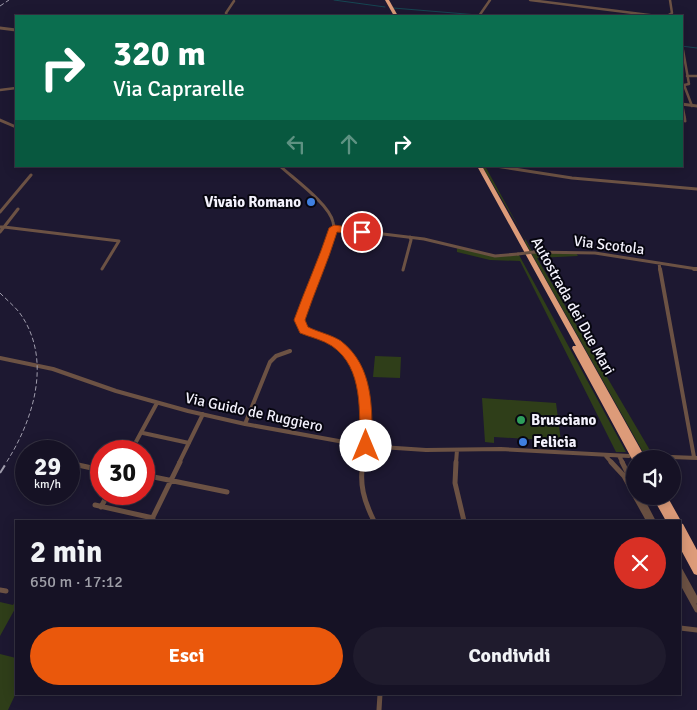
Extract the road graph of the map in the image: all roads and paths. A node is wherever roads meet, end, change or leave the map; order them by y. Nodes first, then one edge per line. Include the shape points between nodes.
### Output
1 (385, 0) edge
2 (490, 0) edge
3 (530, 0) edge
4 (670, 0) edge
5 (234, 1) dead end
6 (227, 15) edge
7 (393, 15) edge
8 (480, 15) edge
9 (649, 15) edge
10 (670, 15) edge
11 (0, 28) edge
12 (15, 30) edge
13 (683, 50) dead end
14 (697, 76) edge
15 (683, 77) edge
16 (687, 77) junction
17 (683, 87) edge
18 (15, 88) edge
19 (0, 90) edge
20 (695, 106) edge
21 (683, 108) edge
22 (0, 120) edge
23 (686, 121) dead end
24 (15, 128) edge
25 (281, 167) edge
26 (476, 167) edge
27 (480, 167) edge
28 (502, 167) edge
29 (31, 175) dead end
30 (697, 189) edge
31 (18, 210) dead end
32 (0, 212) edge
33 (2, 227) edge
34 (334, 228) junction
35 (0, 232) edge
36 (410, 237) junction
37 (518, 254) joint
38 (659, 263) junction
39 (102, 269) dead end
40 (697, 269) edge
41 (403, 270) dead end
42 (290, 351) dead end
43 (0, 358) edge
44 (157, 403) junction
45 (202, 414) junction
46 (246, 424) junction
47 (143, 433) dead end
48 (137, 440) edge
49 (189, 442) junction
50 (366, 446) junction
51 (457, 450) junction
52 (628, 450) edge
53 (639, 450) edge
54 (605, 455) junction
55 (619, 456) junction
56 (626, 457) edge
57 (681, 457) edge
58 (696, 457) edge
59 (626, 470) edge
60 (155, 477) edge
61 (171, 480) junction
62 (626, 480) edge
63 (227, 492) dead end
64 (640, 505) edge
65 (645, 505) edge
66 (661, 505) edge
67 (668, 505) edge
68 (95, 506) dead end
69 (101, 507) joint
70 (152, 519) edge
71 (374, 520) edge
72 (464, 520) edge
73 (648, 520) edge
74 (652, 520) edge
75 (669, 520) edge
76 (676, 520) edge
77 (681, 529) edge
78 (681, 542) edge
79 (697, 558) edge
80 (697, 570) edge
81 (681, 572) edge
82 (681, 581) edge
83 (697, 601) edge
84 (697, 610) edge
85 (681, 628) edge
86 (697, 630) edge
87 (380, 695) edge
88 (379, 710) edge

1 - 7 highway
2 - 8 street
3 - 9 street
4 - 10 street
5 - 6 street
11 - 12 street
13 - 16 street
14 - 16 street
15 - 16 street
16 - 17 street via 689,84
17 - 20 street
18 - 19 street
21 - 23 street
22 - 24 street
25 - 34 street via 329,212
26 - 52 highway, Autostrada dei Due Mari
27 - 53 highway, Autostrada dei Due Mari
28 - 30 street via 577,179
29 - 32 street
31 - 33 street
33 - 35 street
33 - 39 street via 119,241
34 - 36 street
34 - 50 street via 300,324 308,333 336,343 355,364 365,394
36 - 37 street via 495,256
36 - 41 street via 412,240
37 - 38 street, Via Scotola, bridge via 561,251 613,254
38 - 40 street, Via Scotola
38 - 58 street
42 - 46 street via 270,362
43 - 44 street, Via Guido de Ruggiero via 58,370
44 - 45 street, Via Guido de Ruggiero
44 - 48 street
45 - 46 street, Via Guido de Ruggiero
45 - 49 street
46 - 50 street, Via Guido de Ruggiero
47 - 49 street
49 - 61 street
50 - 51 street, Via Guido de Ruggiero
50 - 71 street via 361,481
51 - 54 street, Via Guido de Ruggiero
51 - 72 street via 455,483
54 - 55 street, Via Guido de Ruggiero
54 - 62 street
55 - 56 street, Via Guido de Ruggiero
55 - 59 street
57 - 58 street
60 - 61 street
61 - 63 street
61 - 70 street
64 - 73 street
65 - 74 street
66 - 75 highway
67 - 76 highway
68 - 69 street
69 - 70 street
77 - 79 highway
78 - 80 highway
81 - 83 street
82 - 84 street
85 - 86 street
87 - 88 street

